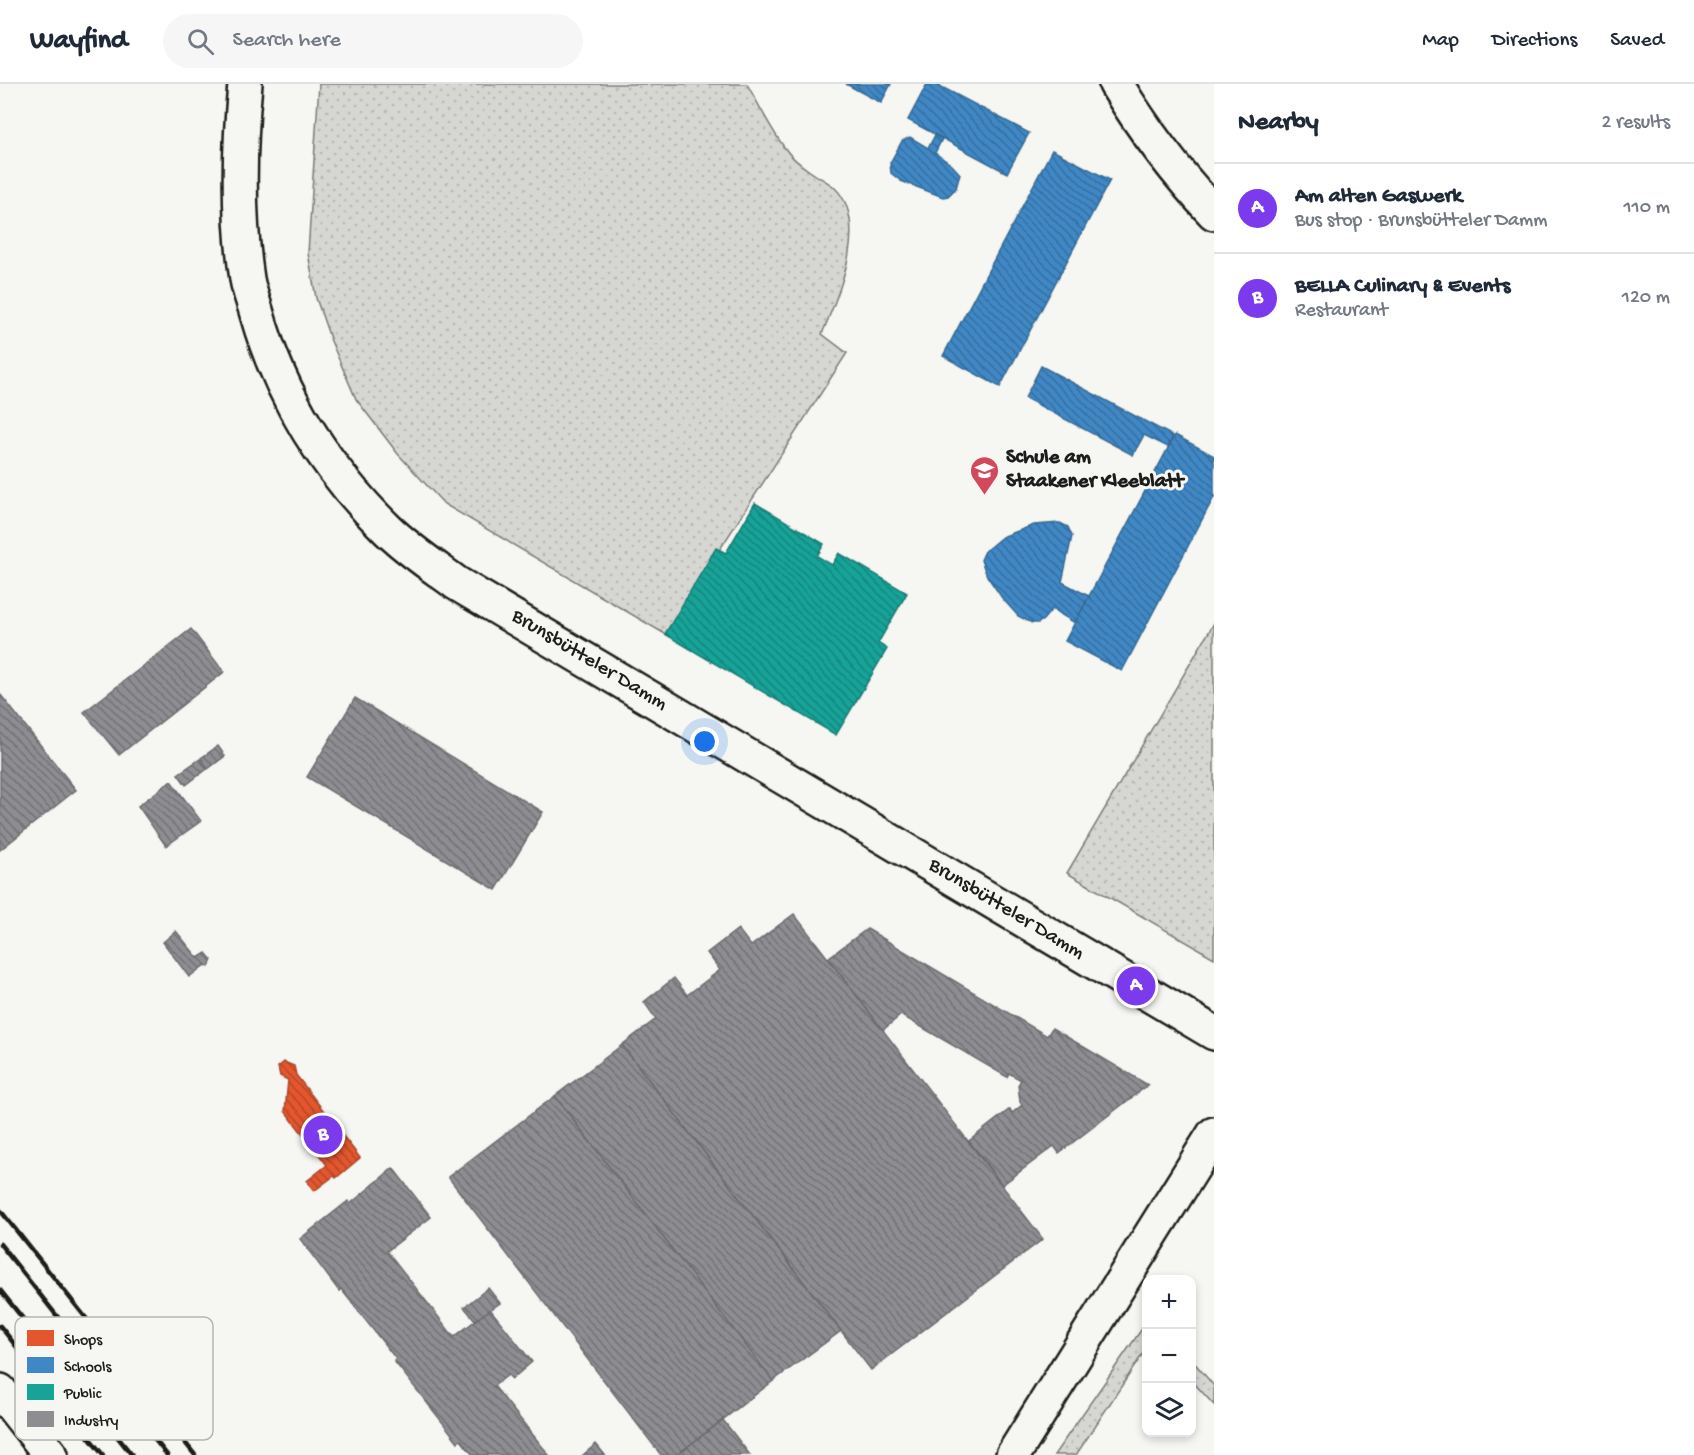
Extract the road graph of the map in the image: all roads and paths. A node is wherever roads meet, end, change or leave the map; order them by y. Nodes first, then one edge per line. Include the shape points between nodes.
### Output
1 (245, 84) edge
2 (1116, 84) edge
3 (1214, 213) edge
4 (1214, 1033) edge
5 (1214, 1134) edge
6 (0, 1391) edge
7 (15, 1410) edge
8 (39, 1440) edge
9 (51, 1455) edge
10 (1013, 1455) edge

1 - 4 main road, Brunsbütteler Damm via 239,149 240,221 248,281 265,342 289,396 320,449 348,488 389,531 456,583
2 - 3 main road via 1136,116
5 - 10 main road
6 - 7 main road
8 - 9 main road

